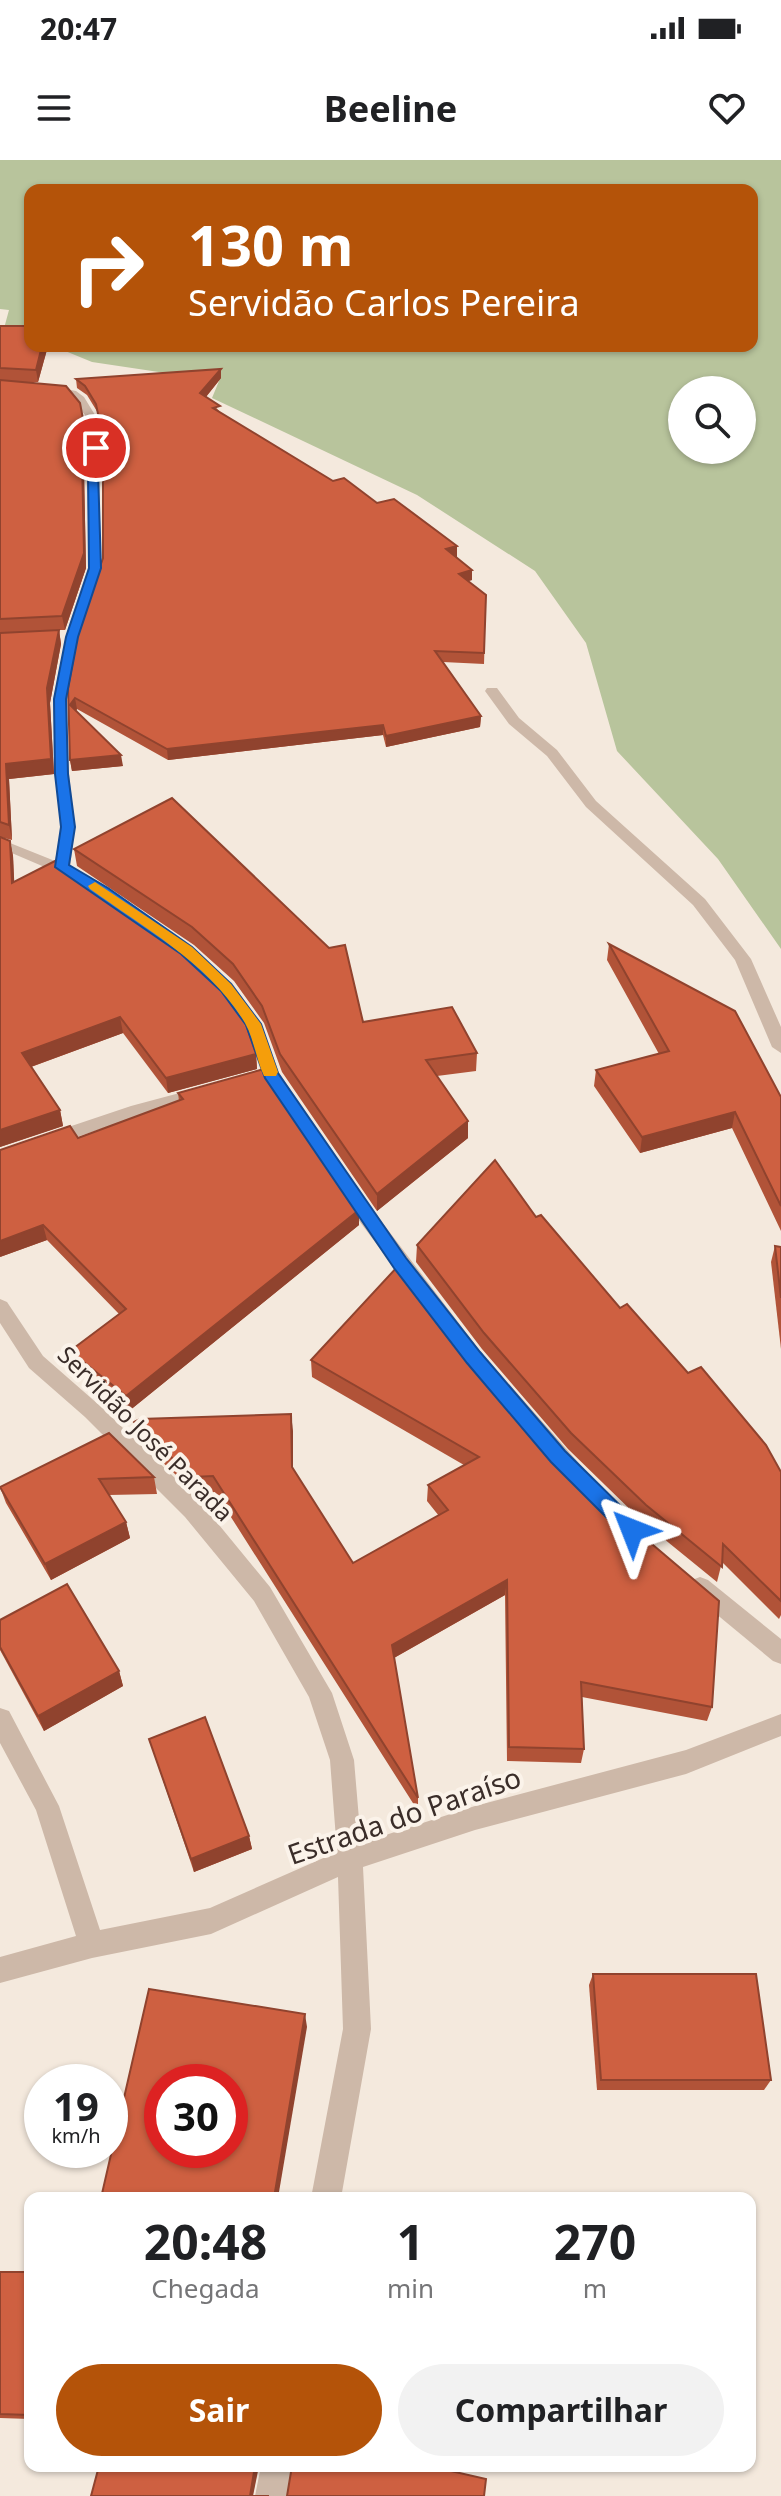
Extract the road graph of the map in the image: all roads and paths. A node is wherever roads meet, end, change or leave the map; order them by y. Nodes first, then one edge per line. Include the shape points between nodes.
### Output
1 (0, 387) edge
2 (56, 637) edge
3 (72, 637) junction
4 (492, 691) dead end
5 (0, 843) edge
6 (62, 867) junction
7 (89, 883) edge
8 (151, 926) edge
9 (781, 1047) edge
10 (226, 1086) edge
11 (0, 1157) edge
12 (0, 1307) edge
13 (589, 1488) edge
14 (683, 1573) edge
15 (781, 1653) edge
16 (0, 1719) edge
17 (781, 1725) edge
18 (350, 1859) junction
19 (92, 1945) junction
20 (0, 1970) edge
21 (327, 2192) edge
22 (276, 2472) edge
23 (271, 2496) edge

1 - 3 street via 72,393 90,415 96,448 95,568
2 - 3 street
3 - 6 street via 60,699 68,827
4 - 9 street via 514,721 552,753 591,804 699,902 743,959
5 - 6 street
6 - 7 street
8 - 13 street via 226,987 253,1024 263,1076 473,1357
10 - 11 street
12 - 18 street, Servidão José Parada via 36,1362 193,1510 262,1594 320,1693 338,1746
14 - 15 street
16 - 19 street via 47,1806
17 - 18 street, Estrada do Paraíso via 686,1762 475,1818
18 - 19 street, Estrada do Paraíso via 211,1921
18 - 21 street, Servidão José Parada via 357,2029
19 - 20 street, Estrada do Paraíso
22 - 23 street

